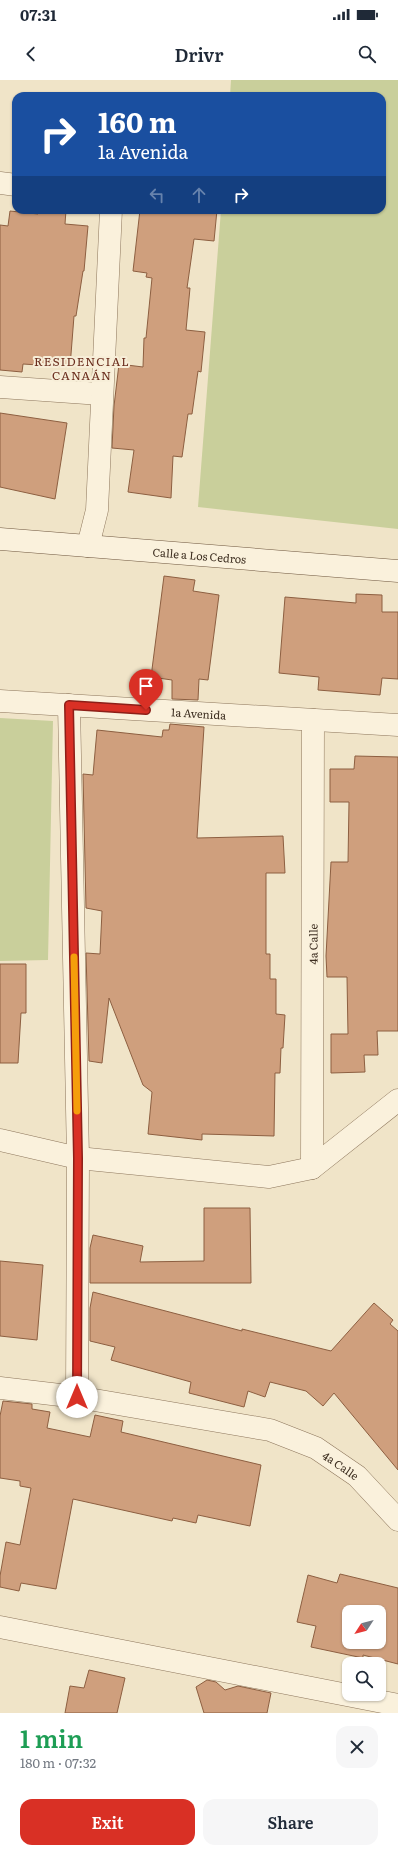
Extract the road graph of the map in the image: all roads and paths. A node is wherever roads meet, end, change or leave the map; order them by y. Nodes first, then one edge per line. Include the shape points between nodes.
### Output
1 (0, 183) edge
2 (12, 184) edge
3 (111, 214) edge
4 (0, 387) edge
5 (101, 394) junction
6 (0, 539) edge
7 (88, 546) junction
8 (398, 571) edge
9 (0, 701) edge
10 (69, 705) junction
11 (313, 720) junction
12 (398, 725) edge
13 (398, 1100) edge
14 (0, 1140) edge
15 (78, 1158) junction
16 (312, 1168) junction
17 (0, 1388) edge
18 (77, 1397) junction
19 (398, 1520) edge
20 (0, 1627) edge
21 (398, 1705) edge

1 - 2 street
3 - 5 street
4 - 5 street
5 - 7 street via 97,510
6 - 7 street, Calle a Los Cedros
7 - 8 street, Calle a Los Cedros
9 - 10 street, 1a Avenida
10 - 11 street, 1a Avenida
10 - 15 street
11 - 12 street, 1a Avenida
11 - 16 street, 4a Calle
13 - 16 street
14 - 15 street
15 - 16 street via 269,1177
15 - 18 street
17 - 18 street, 4a Calle
18 - 19 street, 4a Calle via 270,1430 316,1448 357,1476
20 - 21 street

